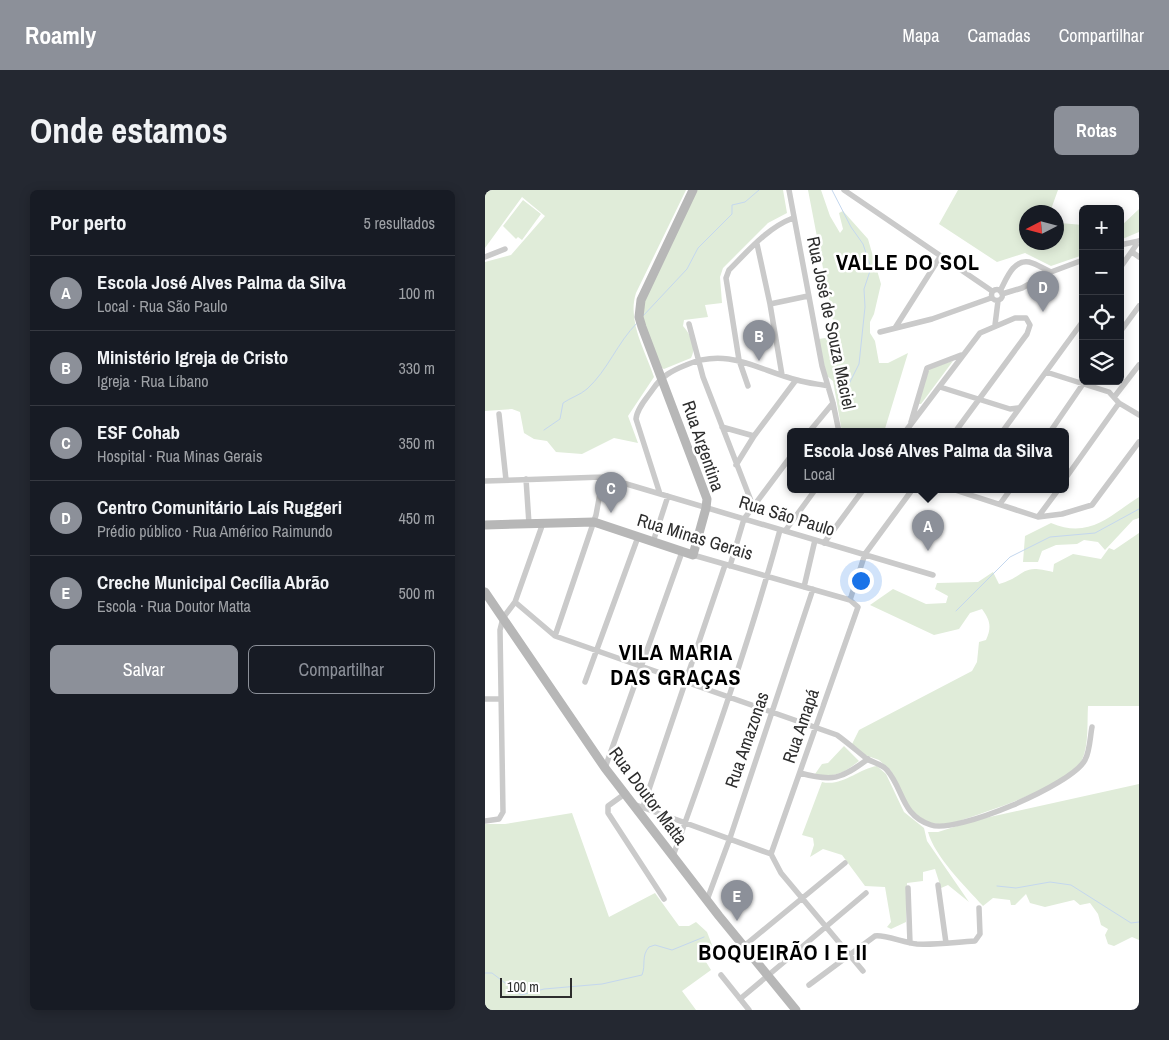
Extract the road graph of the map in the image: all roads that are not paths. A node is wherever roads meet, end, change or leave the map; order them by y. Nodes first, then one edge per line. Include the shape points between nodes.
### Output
1 (693, 190) edge
2 (789, 190) edge
3 (844, 190) edge
4 (793, 218) junction
5 (1139, 241) edge
6 (757, 244) junction
7 (1124, 245) edge
8 (505, 249) dead end
9 (1132, 252) junction
10 (485, 257) edge
11 (940, 257) junction
12 (1139, 257) edge
13 (1079, 262) edge
14 (1124, 263) edge
15 (1051, 272) junction
16 (1001, 292) junction
17 (992, 294) junction
18 (808, 296) junction
19 (997, 301) junction
20 (771, 304) junction
21 (1139, 306) edge
22 (689, 324) dead end
23 (995, 325) junction
24 (1079, 327) edge
25 (1124, 327) edge
26 (895, 328) junction
27 (880, 332) dead end
28 (961, 355) junction
29 (698, 360) junction
30 (739, 360) junction
31 (1139, 365) edge
32 (1046, 372) junction
33 (782, 375) junction
34 (661, 378) junction
35 (796, 380) junction
36 (1079, 380) edge
37 (1083, 385) edge
38 (1091, 385) edge
39 (748, 386) dead end
40 (828, 386) junction
41 (940, 387) junction
42 (1115, 396) junction
43 (979, 400) junction
44 (833, 403) junction
45 (1119, 403) junction
46 (1018, 408) junction
47 (499, 414) dead end
48 (1139, 415) edge
49 (910, 425) junction
50 (721, 427) junction
51 (812, 428) edge
52 (838, 428) edge
53 (908, 428) edge
54 (958, 428) edge
55 (1005, 428) edge
56 (1053, 428) edge
57 (754, 436) junction
58 (1139, 442) edge
59 (787, 461) edge
60 (737, 465) junction
61 (1069, 472) edge
62 (603, 477) junction
63 (526, 479) junction
64 (506, 480) junction
65 (485, 481) edge
66 (813, 493) edge
67 (861, 493) edge
68 (910, 493) edge
69 (969, 493) edge
70 (1008, 493) edge
71 (1055, 493) edge
72 (660, 494) junction
73 (668, 496) junction
74 (1001, 504) junction
75 (753, 506) junction
76 (706, 508) junction
77 (1038, 517) junction
78 (744, 519) junction
79 (594, 522) junction
80 (543, 523) junction
81 (529, 524) junction
82 (485, 525) edge
83 (783, 530) junction
84 (638, 537) junction
85 (815, 540) junction
86 (653, 542) junction
87 (824, 543) junction
88 (682, 552) junction
89 (865, 554) junction
90 (693, 555) junction
91 (727, 566) junction
92 (933, 575) dead end
93 (768, 577) junction
94 (804, 587) junction
95 (813, 589) junction
96 (485, 592) edge
97 (850, 600) junction
98 (515, 602) junction
99 (859, 609) joint
100 (503, 618) junction
101 (555, 636) junction
102 (595, 651) junction
103 (641, 666) junction
104 (585, 682) dead end
105 (683, 682) junction
106 (728, 697) junction
107 (500, 699) junction
108 (485, 700) edge
109 (773, 713) junction
110 (1092, 727) dead end
111 (816, 728) junction
112 (868, 759) junction
113 (605, 768) junction
114 (800, 773) junction
115 (626, 793) junction
116 (639, 806) junction
117 (485, 821) edge
118 (686, 822) junction
119 (730, 838) junction
120 (771, 854) junction
121 (673, 856) junction
122 (845, 863) dead end
123 (937, 885) dead end
124 (908, 888) dead end
125 (865, 893) dead end
126 (664, 899) dead end
127 (804, 899) junction
128 (707, 900) junction
129 (979, 908) dead end
130 (827, 926) junction
131 (910, 943) junction
132 (946, 943) junction
133 (744, 946) junction
134 (851, 955) junction
135 (863, 970) dead end
136 (721, 975) dead end
137 (770, 976) junction
138 (809, 985) dead end
139 (741, 999) junction
140 (749, 1010) edge
141 (796, 1010) edge

1 - 34 street, Rua Argentina via 639,309 642,327
2 - 4 street, Rua José de Souza Maciel
3 - 11 street
4 - 6 street via 772,228
4 - 18 street, Rua José de Souza Maciel
5 - 7 street
5 - 9 street
6 - 20 street
6 - 30 street via 729,270 726,278
8 - 10 street
9 - 12 street
9 - 14 street
11 - 17 street
11 - 26 street
13 - 15 street
15 - 16 street via 1022,288
15 - 16 street via 1022,262 1011,271
16 - 17 street
16 - 19 street via 1001,299
17 - 19 street
17 - 26 street via 931,319
18 - 20 street
18 - 40 street, Rua José de Souza Maciel
19 - 23 street
20 - 33 street
21 - 25 street
22 - 29 street
23 - 28 street via 980,333
23 - 43 street via 1022,317 1030,325 1027,334
24 - 32 street
26 - 27 street
28 - 41 street
28 - 49 street via 927,368
29 - 30 street via 709,357
29 - 34 street
29 - 50 street
30 - 33 street
30 - 39 street
31 - 42 street
32 - 36 street
32 - 46 street
33 - 35 street
34 - 72 street via 639,410 636,424
34 - 76 street, Rua Argentina via 704,488
35 - 40 street
35 - 57 street
37 - 56 street
38 - 42 street
40 - 44 street, Rua José de Souza Maciel
41 - 43 street
41 - 49 street
42 - 45 street
43 - 46 street via 1010,409
43 - 54 street
44 - 51 street
44 - 52 street, Rua José de Souza Maciel
45 - 48 street
45 - 61 street
46 - 55 street
47 - 64 street
49 - 53 street
50 - 57 street
50 - 60 street
57 - 60 street
58 - 77 street via 1092,505
59 - 75 street
60 - 75 street
62 - 63 street, Rua São Paulo
62 - 72 street, Rua São Paulo
62 - 79 street
63 - 64 street, Rua São Paulo
63 - 81 street
64 - 65 street, Rua São Paulo
66 - 83 street
67 - 87 street
68 - 89 street
69 - 74 street
70 - 74 street
71 - 77 street
72 - 73 street, Rua São Paulo
73 - 76 street, Rua São Paulo
73 - 86 street
74 - 77 street
75 - 78 street
76 - 78 street, Rua São Paulo
76 - 90 street, Rua Argentina
78 - 83 street, Rua São Paulo
78 - 91 street
79 - 80 street, Rua Minas Gerais
79 - 84 street, Rua Minas Gerais
79 - 101 street
80 - 81 street, Rua Minas Gerais
80 - 98 street
81 - 82 street, Rua Minas Gerais
83 - 85 street, Rua São Paulo
83 - 93 street
84 - 86 street, Rua Minas Gerais
84 - 102 street
85 - 87 street, Rua São Paulo
85 - 94 street
86 - 88 street, Rua Minas Gerais
87 - 89 street, Rua São Paulo
88 - 90 street, Rua Minas Gerais
88 - 103 street
89 - 92 street, Rua São Paulo
89 - 97 street
90 - 91 street, Rua Minas Gerais
91 - 93 street, Rua Minas Gerais
91 - 105 street
93 - 94 street, Rua Minas Gerais
93 - 106 street
94 - 95 street, Rua Minas Gerais
95 - 97 street, Rua Minas Gerais
95 - 109 street, Rua Amazonas
96 - 100 street, Rua Doutor Matta
97 - 99 street, Rua Minas Gerais
98 - 100 street
98 - 101 street
99 - 111 street, Rua Amapá
100 - 107 street via 499,638
100 - 113 street, Rua Doutor Matta
101 - 102 street
102 - 103 street
102 - 104 street
103 - 105 street
103 - 113 street
105 - 106 street
105 - 116 street
106 - 109 street
106 - 118 street
107 - 108 street
107 - 117 street via 503,812 496,821
109 - 111 street
109 - 119 street, Rua Amazonas
110 - 112 street via 1086,760 1060,783 992,813 941,827 930,825 907,808 887,769
111 - 112 street via 837,735
111 - 114 street, Rua Amapá
112 - 114 street via 847,775 834,779
113 - 115 street, Rua Doutor Matta
114 - 120 street, Rua Amapá
115 - 116 street, Rua Doutor Matta
115 - 126 street via 608,806 608,813
116 - 118 street
116 - 121 street, Rua Doutor Matta
118 - 119 street
118 - 121 street
119 - 120 street
119 - 128 street, Rua Amazonas
120 - 127 street via 781,874
121 - 128 street, Rua Doutor Matta
122 - 127 street
123 - 132 street
124 - 131 street
125 - 130 street
127 - 130 street
127 - 133 street
128 - 133 street, Rua Doutor Matta
129 - 132 street via 980,934 975,941
130 - 134 street
130 - 137 street
131 - 132 street
131 - 134 street via 875,936
133 - 137 street, Rua Doutor Matta
134 - 135 street
134 - 138 street
136 - 139 street
137 - 139 street
137 - 141 street, Rua Doutor Matta
139 - 140 street

